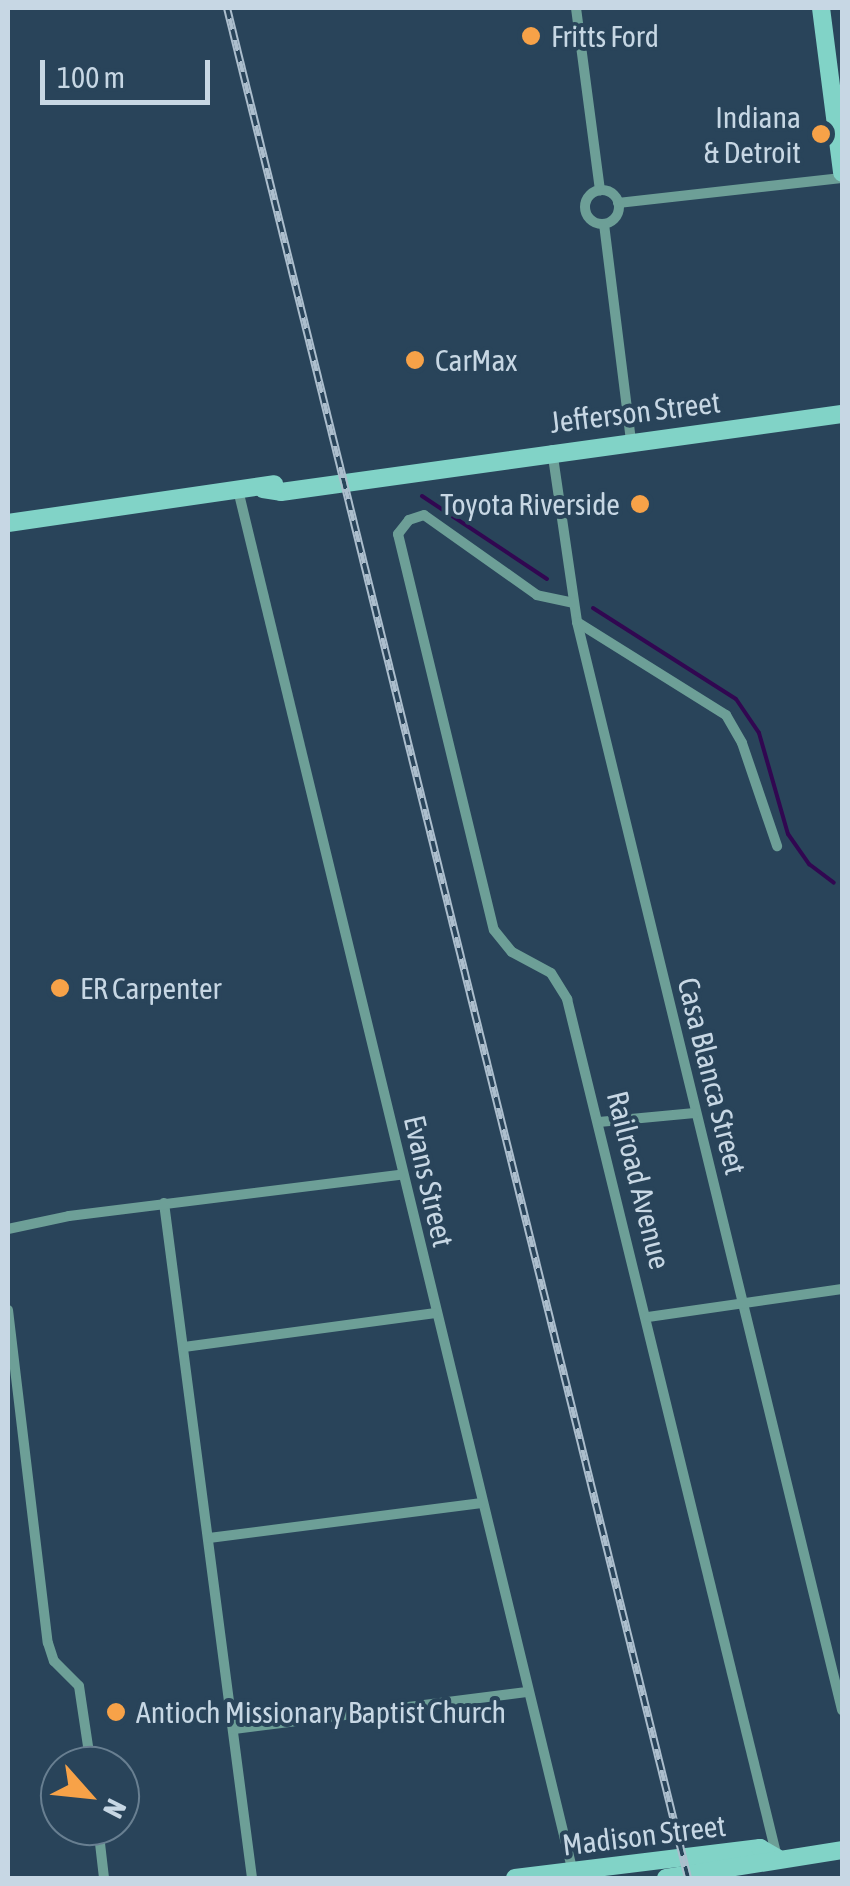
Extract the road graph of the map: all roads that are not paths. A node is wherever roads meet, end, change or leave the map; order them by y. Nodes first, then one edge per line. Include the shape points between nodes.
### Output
1 (576, 8) edge
2 (821, 8) edge
3 (842, 175) edge
4 (600, 190) junction
5 (618, 203) junction
6 (604, 224) junction
7 (842, 414) edge
8 (631, 440) junction
9 (552, 450) junction
10 (240, 494) junction
11 (8, 523) edge
12 (574, 603) junction
13 (577, 622) junction
14 (777, 846) dead end
15 (695, 1113) junction
16 (599, 1122) junction
17 (400, 1176) junction
18 (164, 1203) junction
19 (8, 1230) edge
20 (842, 1290) edge
21 (742, 1303) junction
22 (8, 1310) edge
23 (434, 1313) junction
24 (648, 1317) junction
25 (184, 1348) junction
26 (482, 1503) junction
27 (209, 1538) junction
28 (527, 1692) junction
29 (842, 1710) edge
30 (234, 1730) junction
31 (88, 1746) edge
32 (100, 1846) edge
33 (842, 1850) edge
34 (778, 1858) junction
35 (574, 1875) edge
36 (104, 1878) edge
37 (252, 1878) edge
38 (515, 1878) edge
39 (666, 1878) edge

1 - 4 street
2 - 3 street
3 - 5 street
4 - 5 street
4 - 6 street via 584,210
5 - 6 street via 614,219
6 - 8 street
7 - 8 street, Jefferson Street
8 - 9 street, Jefferson Street
9 - 10 street, Jefferson Street via 345,472
9 - 12 street, Casa Blanca Street
10 - 11 street, Jefferson Street
10 - 17 street, Evans Street
12 - 13 street, Casa Blanca Street
12 - 16 street, Railroad Avenue via 538,595 416,516 398,534 494,930 512,952 560,982
13 - 14 street via 726,715
13 - 15 street, Casa Blanca Street
15 - 16 street
15 - 21 street, Casa Blanca Street
16 - 24 street, Railroad Avenue
17 - 18 street
17 - 23 street, Evans Street
18 - 19 street
18 - 25 street
20 - 21 street
21 - 24 street
21 - 29 street, Casa Blanca Street
22 - 31 street via 48,1643 54,1662 80,1686
23 - 25 street
23 - 26 street, Evans Street
24 - 34 street, Railroad Avenue
25 - 27 street
26 - 27 street
26 - 28 street, Evans Street
27 - 30 street
28 - 30 street
28 - 35 street, Evans Street
30 - 37 street
32 - 36 street
33 - 34 street, Madison Street
34 - 35 street, Madison Street via 760,1848
34 - 39 street, Madison Street
35 - 38 street, Madison Street

